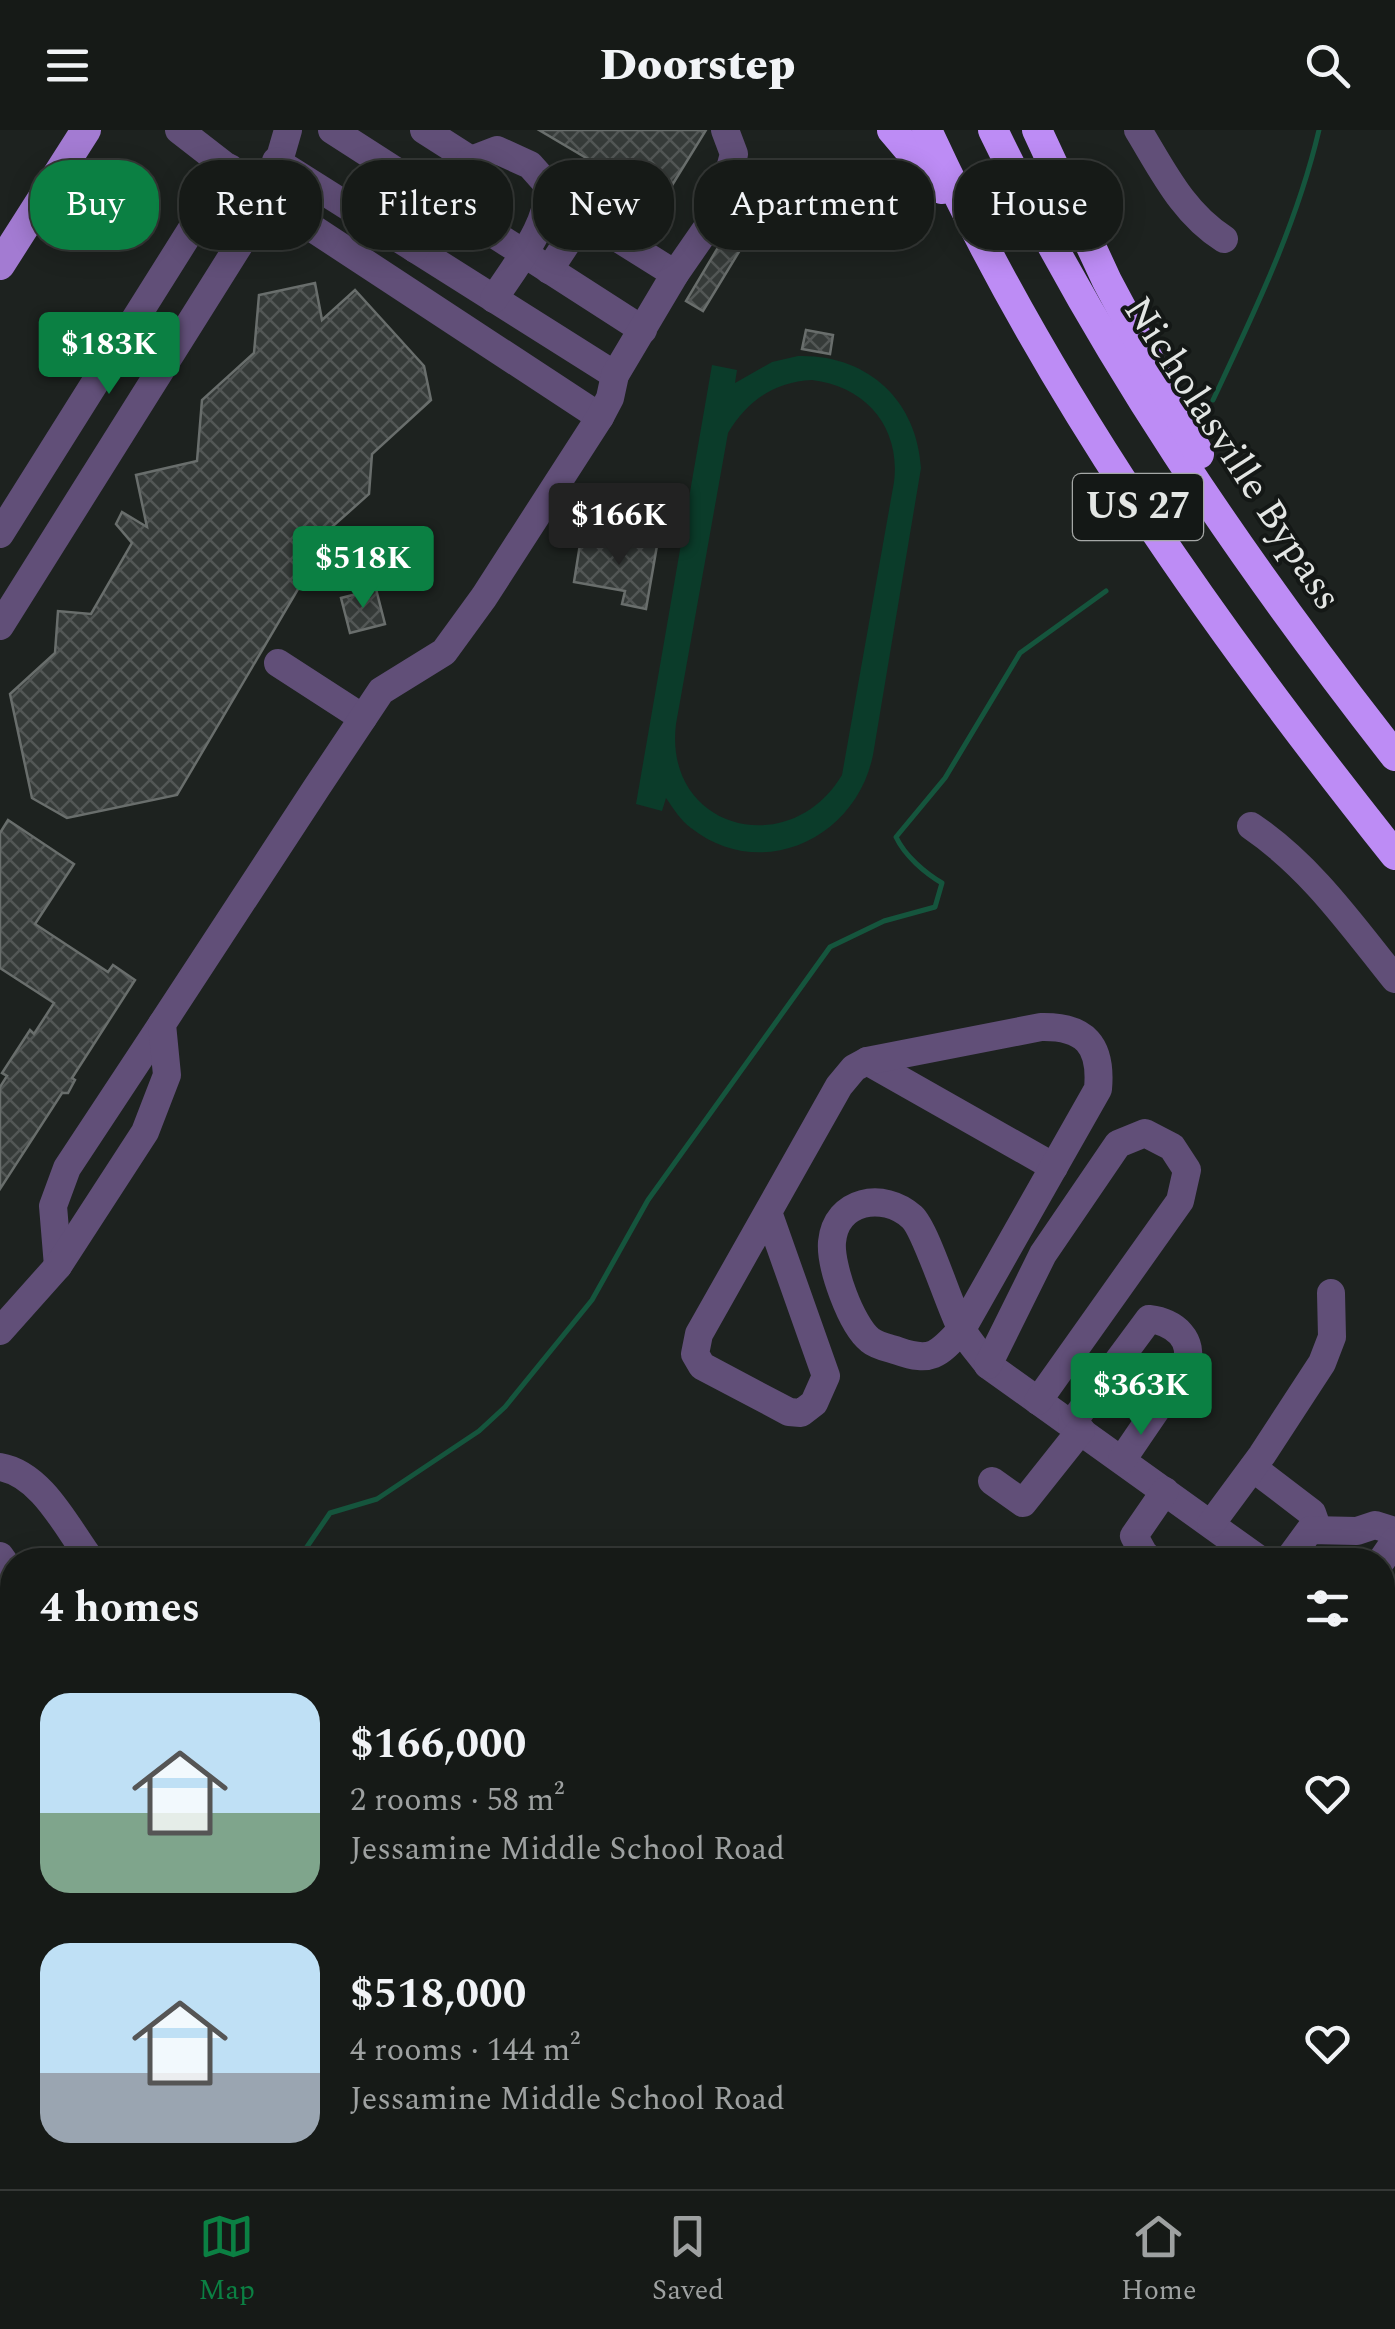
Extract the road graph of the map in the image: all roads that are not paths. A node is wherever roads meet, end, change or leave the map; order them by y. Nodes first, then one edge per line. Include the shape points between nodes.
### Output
1 (86, 130) edge
2 (179, 130) edge
3 (288, 130) edge
4 (332, 130) edge
5 (424, 130) edge
6 (725, 130) edge
7 (892, 130) edge
8 (927, 130) edge
9 (993, 130) edge
10 (1037, 130) edge
11 (1138, 130) edge
12 (219, 160) edge
13 (277, 160) edge
14 (379, 160) edge
15 (471, 160) joint
16 (954, 185) edge
17 (954, 204) edge
18 (322, 234) edge
19 (1224, 239) dead end
20 (513, 247) edge
21 (179, 249) edge
22 (236, 250) edge
23 (418, 250) edge
24 (987, 250) edge
25 (522, 253) junction
26 (0, 265) edge
27 (550, 270) junction
28 (675, 274) junction
29 (494, 298) junction
30 (644, 330) junction
31 (614, 376) junction
32 (600, 417) junction
33 (0, 534) edge
34 (0, 626) edge
35 (1320, 659) junction
36 (278, 663) dead end
37 (363, 718) junction
38 (1395, 756) edge
39 (1251, 826) dead end
40 (1395, 856) edge
41 (1395, 980) edge
42 (162, 1024) junction
43 (867, 1061) junction
44 (1054, 1167) junction
45 (768, 1212) junction
46 (58, 1266) junction
47 (1332, 1293) dead end
48 (962, 1329) junction
49 (0, 1332) edge
50 (988, 1365) junction
51 (1038, 1401) junction
52 (1076, 1427) junction
53 (1122, 1460) junction
54 (0, 1467) edge
55 (1253, 1468) junction
56 (992, 1481) dead end
57 (1165, 1491) junction
58 (1210, 1524) junction
59 (1318, 1530) junction
60 (1395, 1531) edge
61 (82, 1548) edge
62 (1141, 1548) edge
63 (1243, 1548) edge
64 (1297, 1548) edge

1 - 26 main road
2 - 12 street
3 - 13 street
4 - 14 street
5 - 15 street
6 - 28 street via 734,154 718,212
7 - 17 highway
8 - 16 highway, US 27
9 - 35 highway, Nicholasville Bypass / US 27 via 1148,409
10 - 35 highway via 1161,388
11 - 19 street via 1181,200
15 - 25 street via 508,153 546,183 548,203
18 - 32 street
20 - 25 street
21 - 33 street
22 - 34 street
23 - 29 street
24 - 40 highway, US 27 via 1136,505 1230,642
25 - 27 street
25 - 29 street
27 - 28 street via 580,222 588,220
27 - 30 street
28 - 30 street
29 - 31 street
30 - 31 street
31 - 32 street
32 - 37 street via 444,652 381,691
35 - 38 highway, Nicholasville Bypass / US 27
36 - 37 street
37 - 42 street
39 - 41 street via 1315,878
42 - 46 street via 167,1075 145,1132
42 - 46 street via 66,1168 53,1206
43 - 44 street
43 - 44 street via 1041,1027 1083,1034 1100,1068 1098,1089
43 - 45 street via 839,1086
44 - 48 street
45 - 45 street via 699,1334 695,1354 702,1366 801,1413 814,1403 826,1376
46 - 49 street
47 - 55 street via 1332,1337 1322,1363
48 - 48 street via 939,1354 917,1358 872,1342 858,1328 840,1286 832,1244 838,1221 860,1202 885,1201 914,1218
48 - 50 street
50 - 51 street
50 - 51 street via 1043,1254 1118,1144 1145,1133 1172,1147 1187,1170 1180,1201
51 - 52 street
52 - 53 street
52 - 53 street via 1149,1320 1176,1329 1188,1342 1186,1366
52 - 56 street via 1022,1503
53 - 57 street
54 - 61 street via 37,1486
55 - 58 street
55 - 59 street via 1312,1512
57 - 58 street
57 - 62 street via 1134,1536
58 - 63 street
59 - 60 street via 1356,1532 1374,1525
59 - 64 street via 1310,1530

